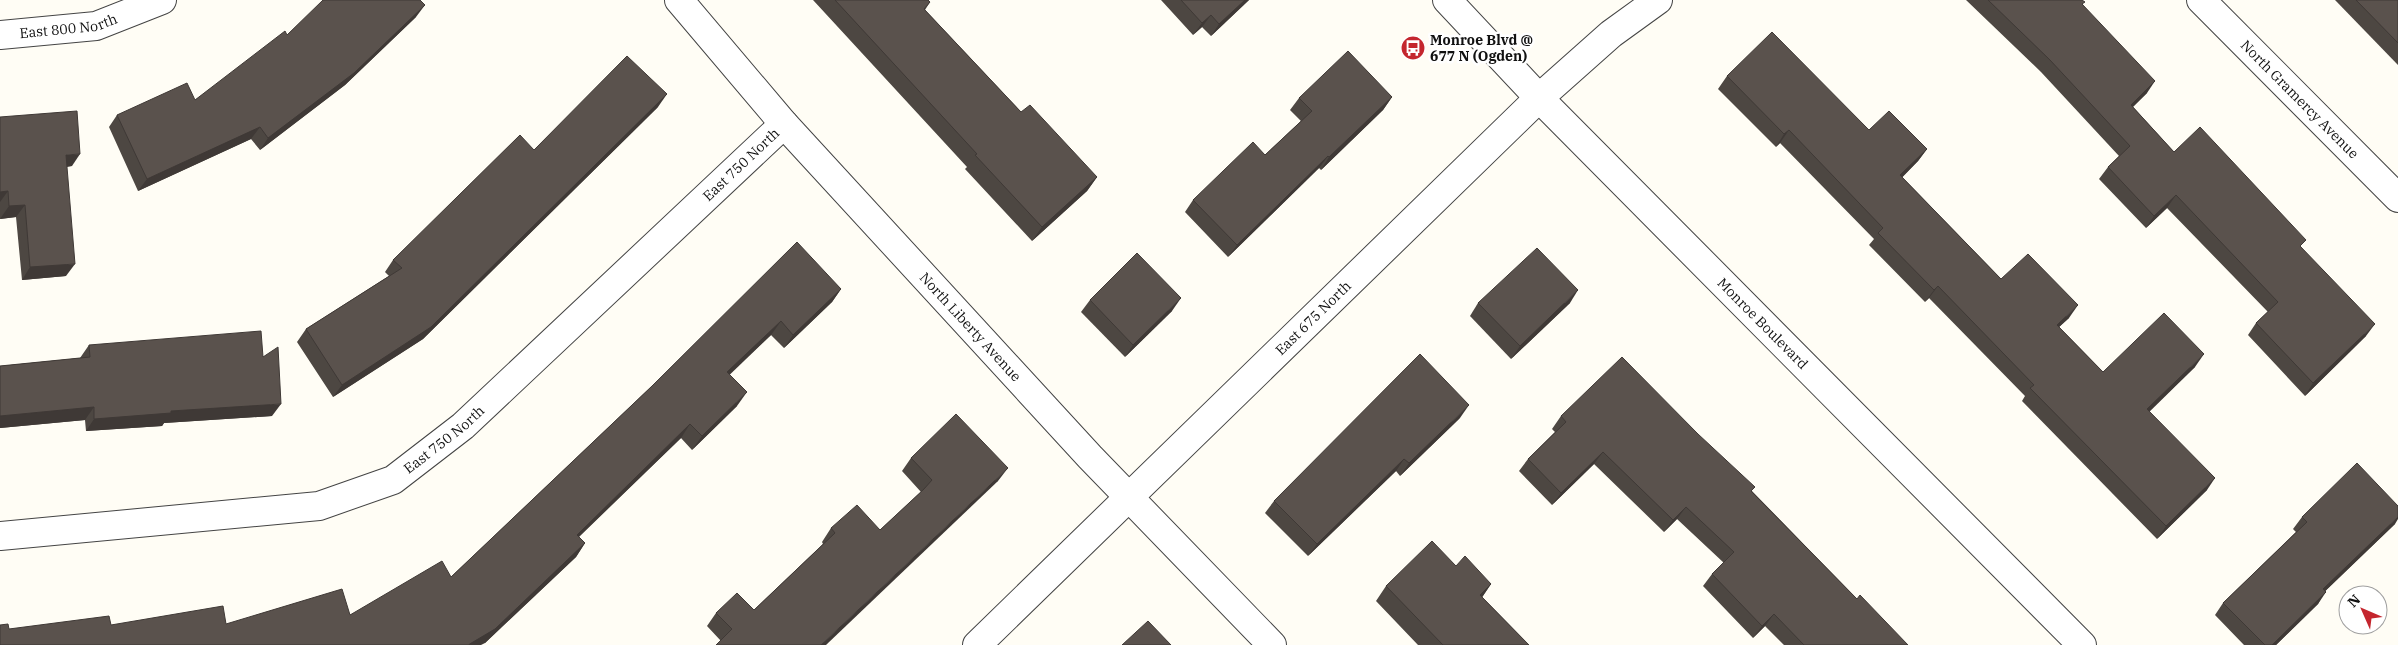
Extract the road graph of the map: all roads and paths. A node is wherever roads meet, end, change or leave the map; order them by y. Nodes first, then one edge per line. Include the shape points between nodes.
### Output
1 (162, 0) edge
2 (679, 0) edge
3 (1447, 0) edge
4 (1658, 0) edge
5 (2201, 0) edge
6 (0, 35) edge
7 (1539, 98) junction
8 (784, 124) junction
9 (2398, 198) edge
10 (1130, 498) junction
11 (0, 536) edge
12 (977, 645) edge
13 (1272, 645) edge
14 (2082, 645) edge

1 - 6 street, East 800 North via 96,26
2 - 8 street, North Liberty Avenue
3 - 7 street, Monroe Boulevard
4 - 7 street, East 675 North via 1611,34
5 - 9 street, North Gramercy Avenue
7 - 10 street, East 675 North
7 - 14 street, Monroe Boulevard
8 - 10 street, North Liberty Avenue
8 - 11 street, East 750 North via 463,426 394,480 319,506
10 - 12 street, East 675 North
10 - 13 street, North Liberty Avenue

